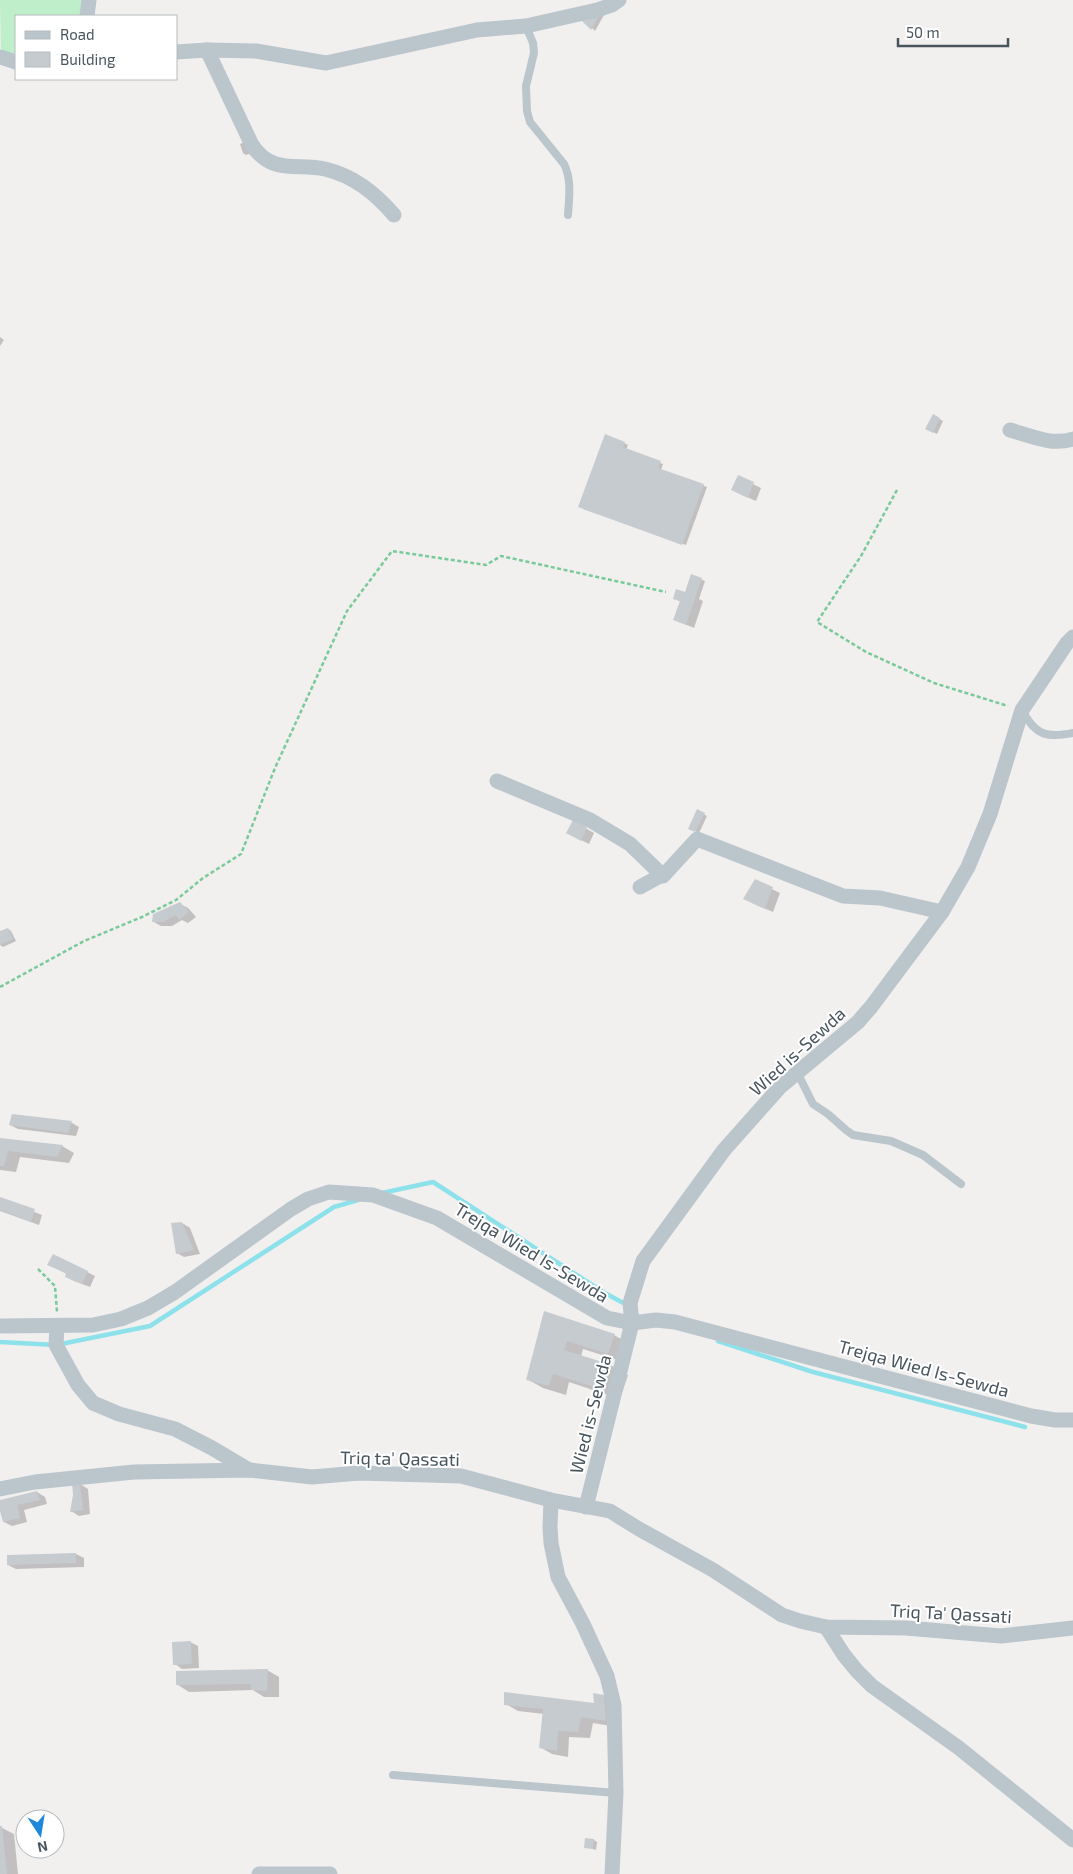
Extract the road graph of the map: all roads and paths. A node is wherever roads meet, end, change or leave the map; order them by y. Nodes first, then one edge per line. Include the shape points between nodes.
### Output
1 (88, 0) edge
2 (619, 0) edge
3 (86, 15) edge
4 (526, 26) junction
5 (207, 50) junction
6 (178, 52) edge
7 (0, 57) edge
8 (15, 62) edge
9 (394, 215) dead end
10 (568, 215) dead end
11 (1010, 430) dead end
12 (1073, 439) edge
13 (897, 490) dead end
14 (666, 592) dead end
15 (1073, 637) edge
16 (1022, 710) junction
17 (1073, 733) edge
18 (497, 781) dead end
19 (662, 875) junction
20 (640, 887) dead end
21 (942, 912) junction
22 (0, 987) edge
23 (797, 1072) junction
24 (961, 1184) dead end
25 (38, 1269) dead end
26 (632, 1323) junction
27 (0, 1326) edge
28 (57, 1326) junction
29 (1073, 1420) edge
30 (250, 1470) junction
31 (0, 1488) edge
32 (551, 1500) junction
33 (586, 1507) junction
34 (826, 1627) junction
35 (1073, 1628) edge
36 (392, 1776) dead end
37 (616, 1793) junction
38 (1073, 1840) edge
39 (259, 1874) edge
40 (330, 1874) edge
41 (612, 1874) edge

1 - 3 street
2 - 4 street via 597,10
4 - 5 street via 477,30 326,63 261,52
4 - 10 lane via 534,53 526,86 527,110 530,122 568,172
5 - 6 street
5 - 9 street via 252,145 263,158 289,168 326,169 354,180 378,196
7 - 8 street
11 - 12 street via 1042,440 1058,442
13 - 16 path via 862,556 818,622 866,652 934,683
14 - 22 path via 501,556 486,565 392,550 347,611 275,768 241,854 176,900 84,940
15 - 16 street, Wied is-Sewda
16 - 17 lane via 1034,728 1044,734
16 - 21 street, Wied is-Sewda via 990,814 968,867
18 - 19 street via 590,820 630,844
19 - 20 street
19 - 21 street via 697,838 843,896 880,898
21 - 23 street, Wied is-Sewda via 858,1022
23 - 24 lane via 813,1104 846,1130 854,1135 891,1141 923,1155
23 - 26 street, Wied is-Sewda via 724,1150 643,1261 630,1303
25 - 28 path via 55,1286
26 - 28 street, Trejqa Wied Is-Sewda via 607,1318 437,1218 373,1194 329,1192 290,1209 148,1308 121,1319 93,1325
26 - 29 street, Trejqa Wied Is-Sewda via 675,1322 1031,1416
26 - 33 street, Wied is-Sewda
27 - 28 street, Trejqa Wied Is-Sewda
28 - 30 street via 56,1345 78,1385 93,1403 119,1414 175,1429
30 - 31 street, Triq ta' Qassati via 134,1472
30 - 32 street, Triq ta' Qassati via 312,1477 359,1473 461,1476
32 - 33 street, Triq ta' Qassati
32 - 37 street via 551,1543 558,1577 607,1676 614,1705
33 - 34 street, Triq ta' Qassati via 610,1511 714,1570 782,1615
34 - 35 street, Triq Ta' Qassati via 906,1628 1001,1636
34 - 38 street via 844,1655 872,1686 959,1748
36 - 37 lane
37 - 41 street
39 - 40 street

